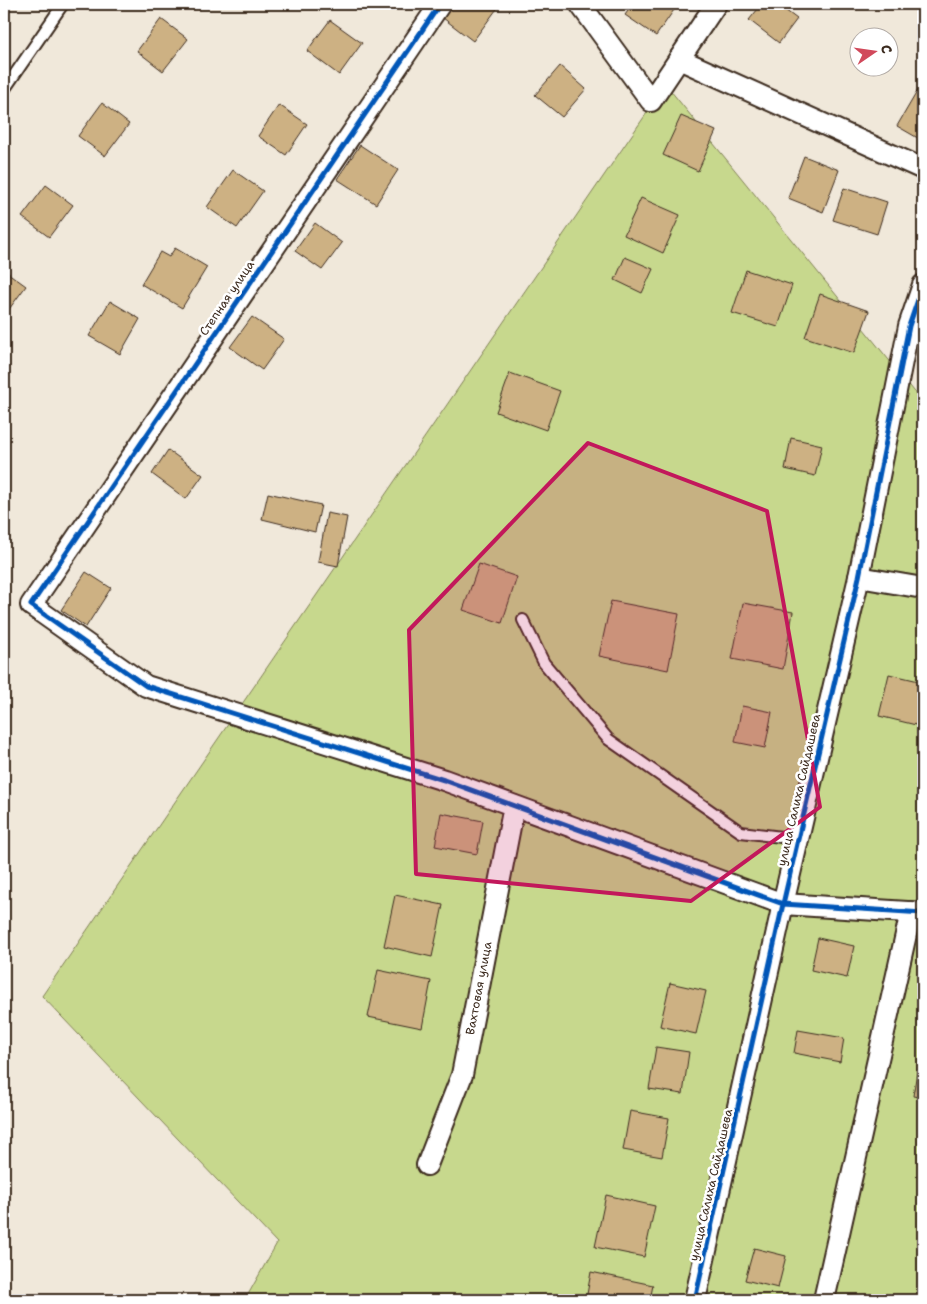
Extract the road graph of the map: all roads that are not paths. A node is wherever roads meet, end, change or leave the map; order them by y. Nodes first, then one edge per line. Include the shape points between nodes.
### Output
1 (63, 4) edge
2 (440, 4) edge
3 (580, 4) edge
4 (716, 4) edge
5 (679, 59) junction
6 (4, 90) edge
7 (923, 169) edge
8 (923, 285) edge
9 (859, 577) junction
10 (923, 588) edge
11 (523, 620) dead end
12 (514, 806) junction
13 (798, 839) junction
14 (783, 904) junction
15 (917, 913) edge
16 (427, 1165) dead end
17 (695, 1300) edge
18 (824, 1300) edge

1 - 6 lane
2 - 12 street, Степная улица via 31,604 146,686 444,780
3 - 5 street via 651,101
4 - 5 street
5 - 7 street
8 - 9 street, улица Салиха Сайдашева via 909,326
9 - 10 street
9 - 13 street, улица Салиха Сайдашева
11 - 13 lane via 544,662 608,739 741,832
12 - 14 street
12 - 16 street, Вахтовая улица via 462,1075
13 - 14 street, улица Салиха Сайдашева
14 - 15 street
14 - 17 street, улица Салиха Сайдашева
15 - 18 street

